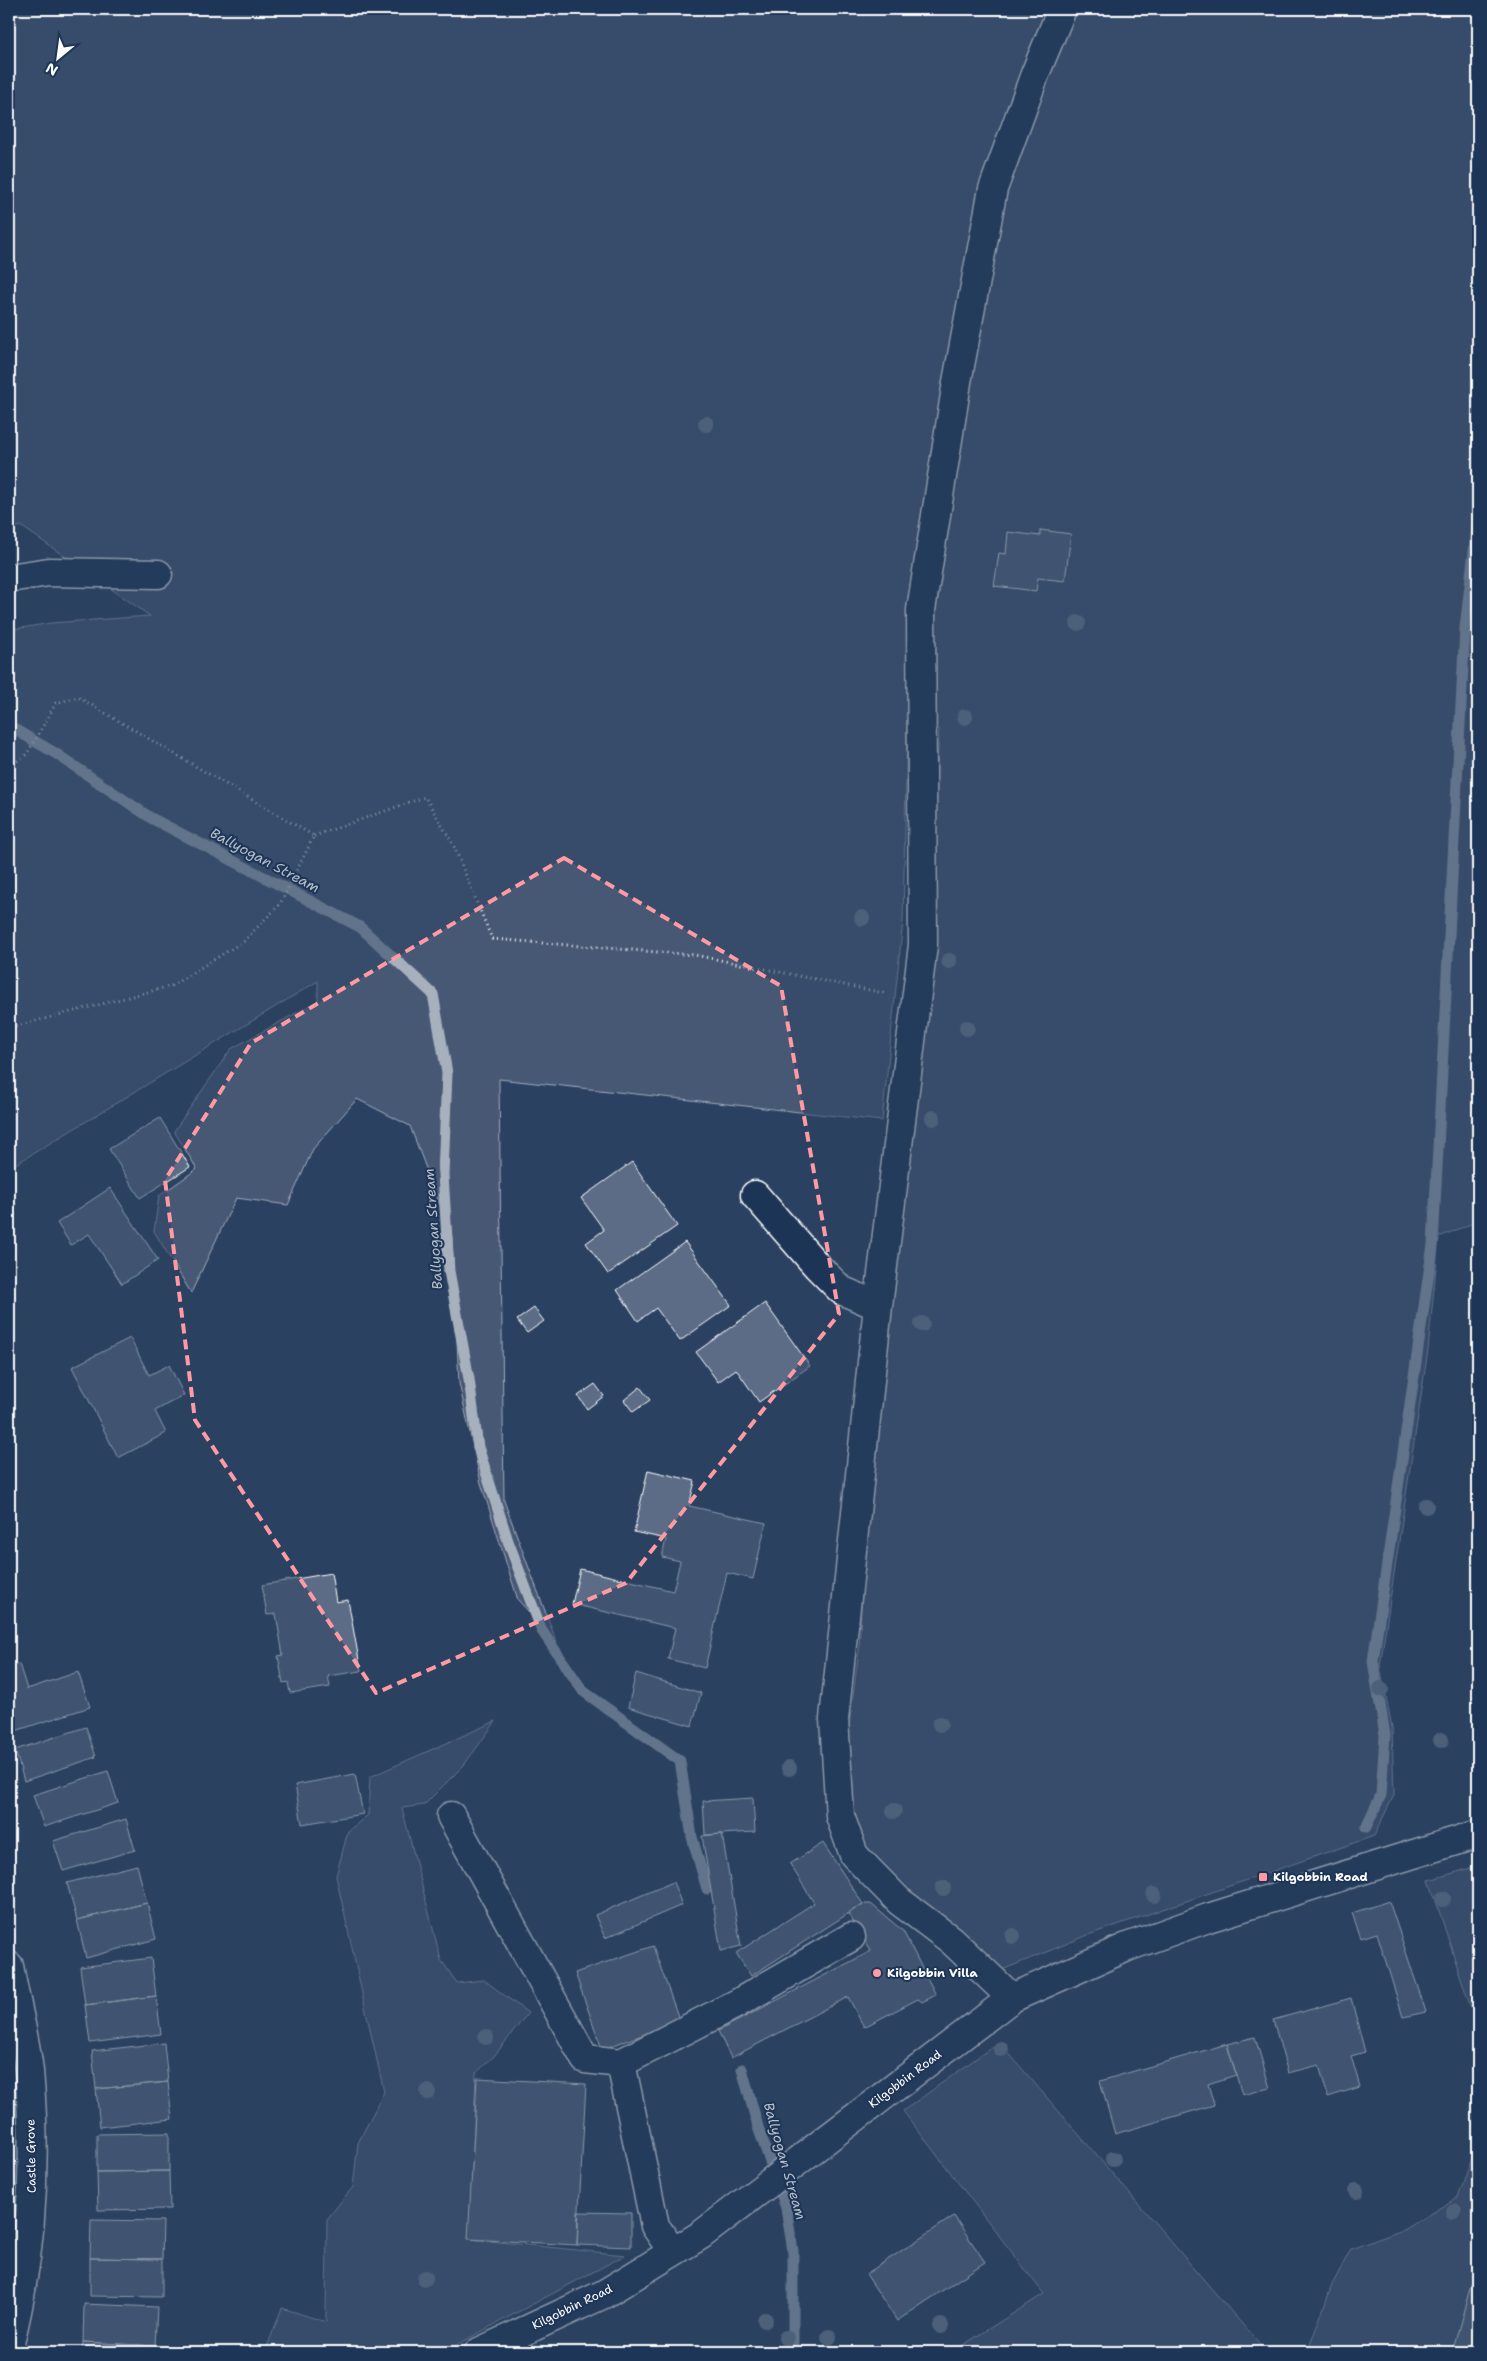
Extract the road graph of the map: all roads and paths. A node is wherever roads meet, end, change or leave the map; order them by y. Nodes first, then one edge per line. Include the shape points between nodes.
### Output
1 (1062, 9) edge
2 (158, 574) dead end
3 (9, 578) edge
4 (9, 768) edge
5 (314, 836) junction
6 (917, 996) junction
7 (9, 1028) edge
8 (755, 1195) dead end
9 (878, 1306) junction
10 (452, 1816) dead end
11 (1478, 1834) edge
12 (851, 1937) dead end
13 (9, 1966) edge
14 (1012, 1998) junction
15 (621, 2063) junction
16 (673, 2252) junction
17 (9, 2346) edge
18 (479, 2352) edge

1 - 6 street via 993,189 957,382 921,610 923,945
2 - 3 street via 49,572
4 - 5 path via 27,754 56,703 78,697
5 - 6 path via 425,797 453,844 492,939 696,955 886,993
5 - 7 path via 280,904 244,941 171,986
6 - 9 street
8 - 9 street via 841,1290
9 - 14 street via 834,1719 840,1816 854,1855 899,1901 951,1940
10 - 15 street via 585,2059
11 - 14 street, Kilgobbin Road via 1208,1918 1127,1947
12 - 15 street via 738,2003
13 - 17 street, Castle Grove via 29,2070 32,2184 21,2300
14 - 16 street, Kilgobbin Road via 722,2220
15 - 16 street via 655,2226
16 - 18 street, Kilgobbin Road via 604,2294

